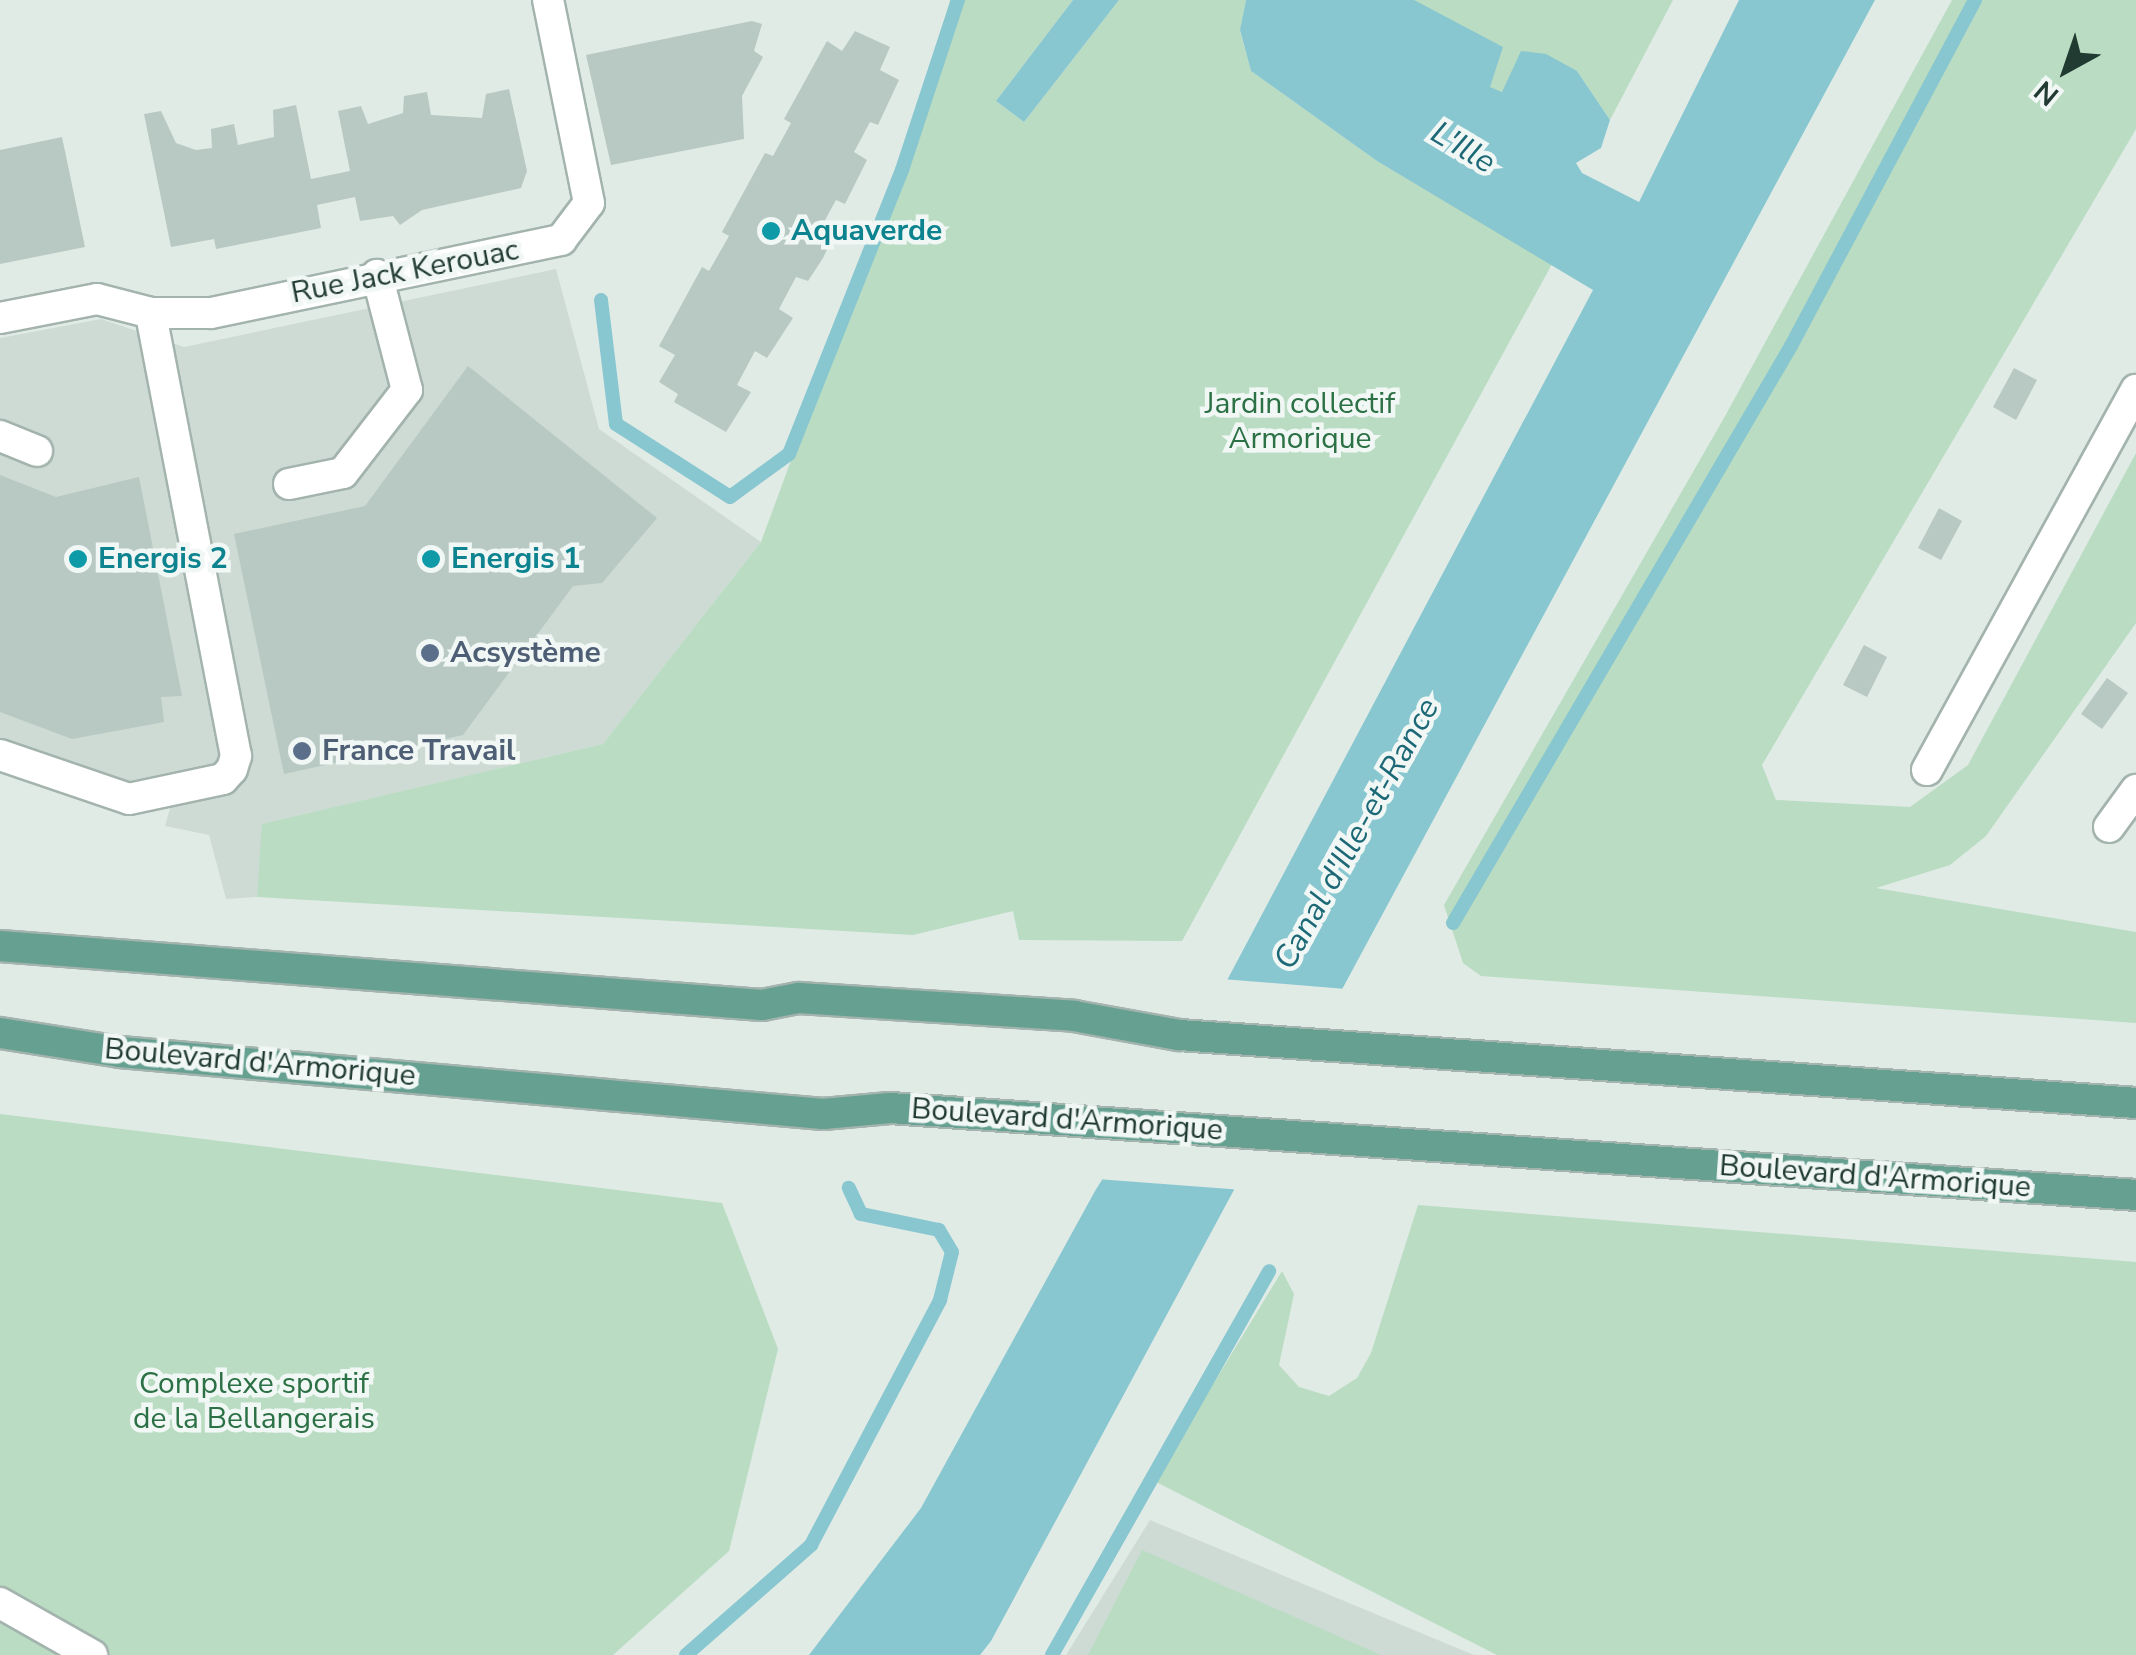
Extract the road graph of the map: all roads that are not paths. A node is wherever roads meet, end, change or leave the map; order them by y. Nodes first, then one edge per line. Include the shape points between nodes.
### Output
1 (548, 0) edge
2 (377, 275) junction
3 (151, 314) junction
4 (0, 318) edge
5 (2136, 390) edge
6 (0, 436) edge
7 (37, 451) dead end
8 (289, 484) dead end
9 (0, 755) edge
10 (1927, 770) dead end
11 (2136, 790) edge
12 (2109, 827) dead end
13 (0, 946) edge
14 (0, 1033) edge
15 (2136, 1103) edge
16 (2136, 1195) edge
17 (0, 1603) edge
18 (92, 1655) edge

1 - 2 street, Rue Jack Kerouac via 589,203 580,223 561,240
2 - 3 street, Rue Jack Kerouac via 212,313
2 - 8 street via 407,390 343,474
3 - 4 street, Rue Jack Kerouac via 98,298
3 - 9 street via 236,756 232,769 223,779 129,799
5 - 10 street
6 - 7 street
11 - 12 street
13 - 15 main road via 742,1004 799,998 1084,1017 1179,1035
14 - 16 main road, Boulevard d'Armorique via 120,1052 823,1114 890,1108
17 - 18 street

